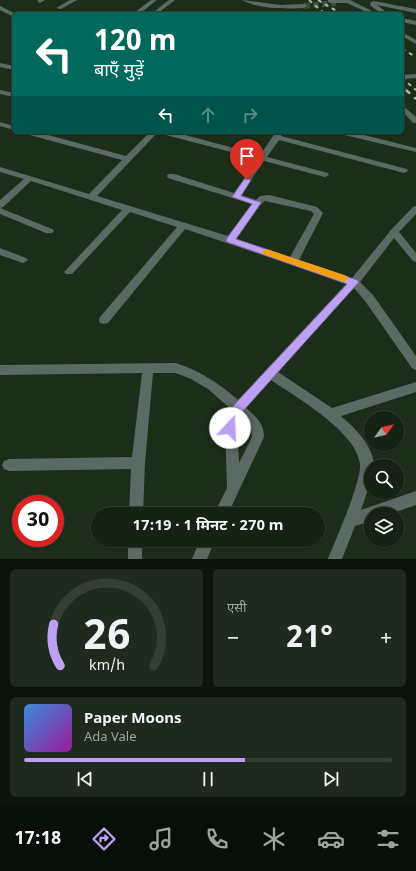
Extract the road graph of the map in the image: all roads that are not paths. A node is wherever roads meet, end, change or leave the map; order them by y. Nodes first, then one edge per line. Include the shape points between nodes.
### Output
1 (74, 0) edge
2 (154, 0) edge
3 (172, 0) edge
4 (244, 0) edge
5 (261, 0) edge
6 (333, 2) edge
7 (302, 5) tunnel mouth
8 (287, 6) junction
9 (0, 8) edge
10 (59, 8) dead end
11 (416, 11) edge
12 (139, 12) edge
13 (157, 12) edge
14 (294, 12) edge
15 (364, 12) edge
16 (371, 12) edge
17 (383, 12) edge
18 (12, 14) edge
19 (404, 20) edge
20 (416, 23) edge
21 (404, 29) edge
22 (404, 35) edge
23 (416, 36) edge
24 (416, 42) edge
25 (0, 65) edge
26 (12, 68) edge
27 (416, 76) edge
28 (404, 77) edge
29 (0, 92) edge
30 (12, 95) edge
31 (404, 109) edge
32 (404, 119) edge
33 (416, 121) edge
34 (0, 124) edge
35 (12, 127) edge
36 (36, 134) edge
37 (152, 134) edge
38 (172, 134) edge
39 (351, 134) edge
40 (278, 135) edge
41 (415, 150) dead end
42 (127, 159) junction
43 (261, 159) junction
44 (0, 169) edge
45 (404, 171) dead end
46 (325, 175) dead end
47 (171, 176) dead end
48 (30, 178) junction
49 (91, 197) junction
50 (236, 197) junction
51 (257, 203) junction
52 (0, 205) edge
53 (129, 208) junction
54 (416, 209) edge
55 (0, 211) edge
56 (184, 225) junction
57 (49, 231) dead end
58 (394, 232) junction
59 (230, 240) junction
60 (0, 251) edge
61 (416, 259) edge
62 (23, 260) dead end
63 (294, 261) junction
64 (69, 272) dead end
65 (354, 282) junction
66 (104, 320) dead end
67 (416, 365) edge
68 (148, 369) junction
69 (0, 370) edge
70 (270, 374) junction
71 (416, 387) edge
72 (238, 408) junction
73 (331, 414) junction
74 (138, 463) junction
75 (9, 465) dead end
76 (234, 490) junction
77 (416, 498) edge
78 (136, 507) edge
79 (226, 507) edge
80 (350, 521) junction
81 (135, 547) edge
82 (205, 547) edge
83 (134, 559) edge
84 (199, 559) edge
85 (335, 559) edge

1 - 10 street
2 - 12 street
3 - 13 street
4 - 8 street via 268,6
5 - 8 street
6 - 15 street via 353,6
6 - 16 street via 348,1
7 - 8 street
8 - 14 street
9 - 18 street
11 - 17 street via 373,3 373,6
19 - 20 street
21 - 23 street
22 - 24 street
25 - 26 street
27 - 28 street
29 - 30 street
31 - 33 street
32 - 33 street
34 - 35 street
36 - 42 street
37 - 42 street
38 - 43 street
39 - 41 street
40 - 43 street
40 - 45 street
42 - 49 street
43 - 46 street
43 - 50 street
44 - 48 street
47 - 50 street
48 - 49 street
48 - 52 street
49 - 53 street
50 - 51 street
51 - 59 street
51 - 63 street via 265,197 314,209 319,213
53 - 56 street
53 - 64 street
54 - 58 street
55 - 57 street
56 - 59 street
56 - 66 street
58 - 61 street
58 - 65 street
59 - 63 street
60 - 62 street
63 - 65 street
65 - 67 street via 369,298
65 - 70 street
68 - 69 street
68 - 72 street via 176,368 188,371 212,386
68 - 74 street
70 - 72 street
70 - 73 street
71 - 73 street
72 - 76 street via 231,420 230,428
72 - 76 street via 257,427 258,437
73 - 80 street via 361,446 367,463
74 - 75 street
74 - 78 street
76 - 79 street
77 - 80 street
80 - 85 street
81 - 83 street
82 - 84 street

